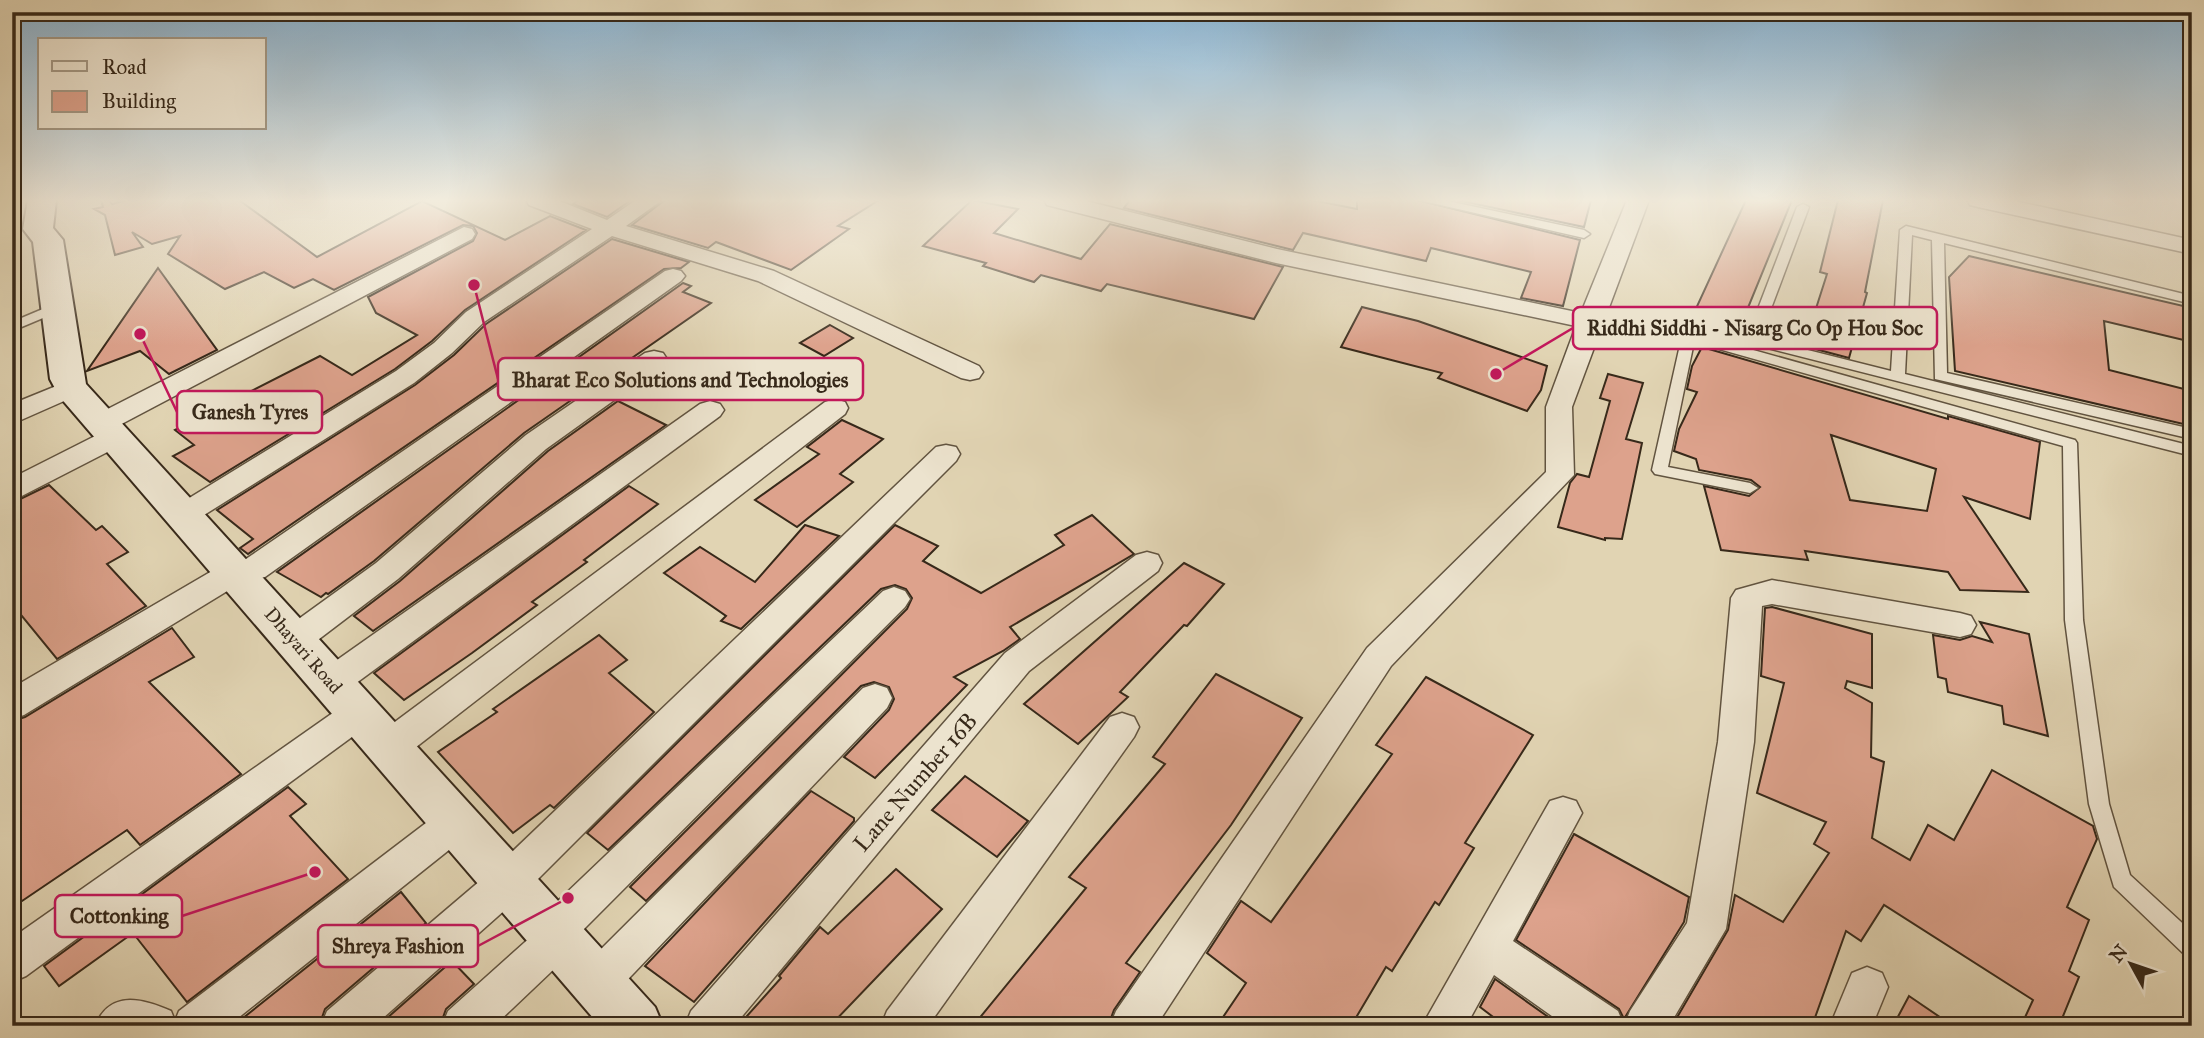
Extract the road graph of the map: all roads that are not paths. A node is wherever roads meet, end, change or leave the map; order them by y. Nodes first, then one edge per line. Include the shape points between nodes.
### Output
1 (49, 248) edge
2 (438, 248) edge
3 (577, 248) edge
4 (675, 248) edge
5 (1246, 248) edge
6 (1619, 248) edge
7 (1787, 248) edge
8 (1905, 248) edge
9 (1938, 248) edge
10 (1981, 248) edge
11 (673, 276) dead end
12 (2192, 300) edge
13 (57, 307) junction
14 (1590, 323) junction
15 (12, 327) edge
16 (654, 359) dead end
17 (970, 372) dead end
18 (1898, 377) junction
19 (71, 388) junction
20 (835, 408) dead end
21 (710, 410) dead end
22 (2089, 410) junction
23 (12, 415) edge
24 (2090, 427) junction
25 (109, 430) junction
26 (2192, 434) edge
27 (2192, 452) edge
28 (946, 454) dead end
29 (1749, 488) dead end
30 (12, 491) edge
31 (183, 514) junction
32 (1147, 563) dead end
33 (234, 572) junction
34 (894, 599) dead end
35 (1960, 625) dead end
36 (294, 640) junction
37 (345, 698) junction
38 (875, 698) dead end
39 (12, 705) edge
40 (1122, 727) dead end
41 (389, 747) junction
42 (1563, 813) dead end
43 (456, 822) junction
44 (508, 882) junction
45 (556, 935) junction
46 (1487, 947) junction
47 (2192, 947) edge
48 (12, 962) edge
49 (597, 982) junction
50 (1867, 987) dead end
51 (116, 1026) edge
52 (156, 1026) edge
53 (194, 1026) edge
54 (342, 1026) edge
55 (463, 1026) edge
56 (636, 1026) edge
57 (706, 1026) edge
58 (902, 1026) edge
59 (1131, 1026) edge
60 (1444, 1026) edge
61 (1603, 1026) edge
62 (1645, 1026) edge
63 (1851, 1026) edge

1 - 13 main road, Dhayari Road
2 - 25 street
3 - 31 street via 475,317 405,377
4 - 17 street via 766,276
5 - 14 street
6 - 14 street
7 - 18 lane via 1752,340
8 - 18 lane
9 - 22 lane via 1940,376
10 - 12 lane
11 - 33 street via 254,569
13 - 15 lane
13 - 19 main road, Dhayari Road
14 - 59 street via 1559,407 1560,475 1379,657
16 - 36 street via 536,442 387,571
18 - 24 lane
19 - 23 street
19 - 25 main road, Dhayari Road
20 - 41 street
21 - 37 street
22 - 24 lane
22 - 26 lane
24 - 27 lane
25 - 30 street
25 - 31 main road, Dhayari Road
28 - 44 street
29 - 47 lane via 1660,470 1689,336 2070,443 2074,620 2099,804 2121,880
31 - 33 main road, Dhayari Road
32 - 57 street, Lane Number 16B via 1017,662
33 - 36 main road, Dhayari Road
33 - 39 street
34 - 45 street
35 - 62 street via 1772,592 1747,598 1735,742 1706,929
36 - 37 main road, Dhayari Road
37 - 41 main road, Dhayari Road
37 - 48 street
38 - 49 street
40 - 58 street
41 - 43 main road, Dhayari Road
42 - 46 street
43 - 44 main road, Dhayari Road
43 - 53 street
44 - 45 main road, Dhayari Road
44 - 54 street
45 - 49 main road, Dhayari Road
45 - 55 street
46 - 60 street
46 - 61 street
49 - 56 main road, Dhayari Road
50 - 63 street
51 - 52 street via 121,1021

